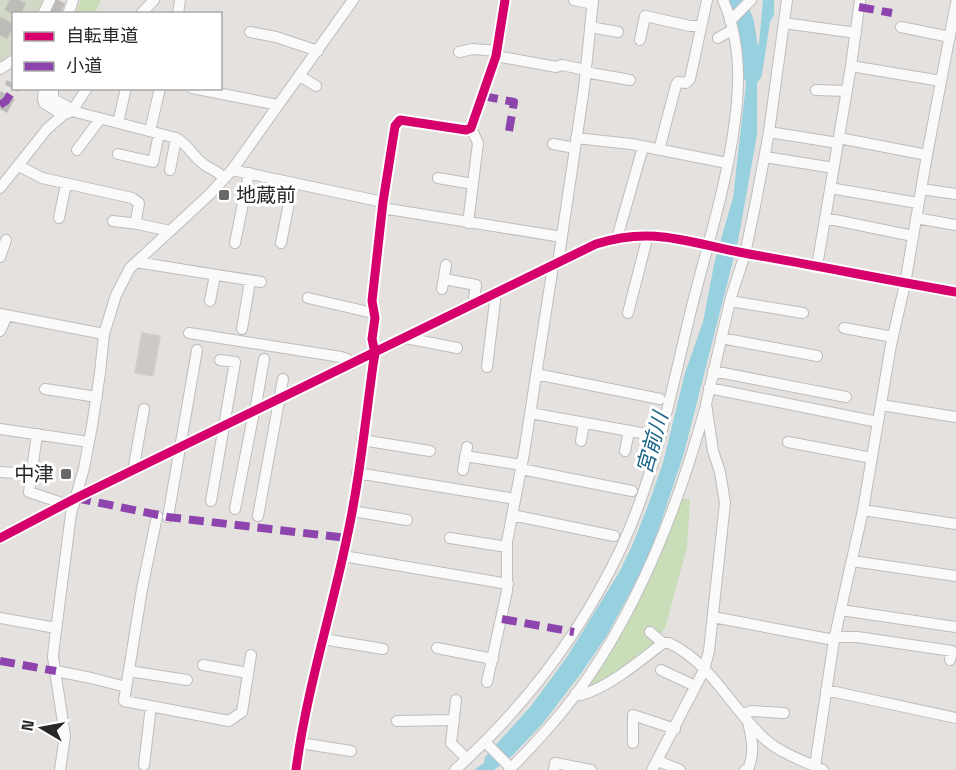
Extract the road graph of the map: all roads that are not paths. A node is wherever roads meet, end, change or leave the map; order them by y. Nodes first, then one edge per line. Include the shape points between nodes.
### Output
1 (154, 0) edge
2 (353, 0) edge
3 (505, 0) edge
4 (574, 0) edge
5 (707, 0) edge
6 (723, 0) edge
7 (787, 0) edge
8 (860, 0) edge
9 (955, 1) edge
10 (593, 2) edge
11 (750, 2) edge
12 (143, 12) edge
13 (732, 23) junction
14 (784, 23) junction
15 (701, 26) junction
16 (590, 27) junction
17 (901, 27) dead end
18 (952, 29) edge
19 (250, 32) dead end
20 (618, 32) dead end
21 (638, 33) dead end
22 (856, 33) junction
23 (718, 38) dead end
24 (318, 51) junction
25 (459, 52) dead end
26 (496, 54) junction
27 (851, 66) junction
28 (585, 71) junction
29 (300, 76) junction
30 (630, 80) dead end
31 (941, 81) junction
32 (316, 86) dead end
33 (44, 90) edge
34 (53, 90) edge
35 (85, 90) edge
36 (126, 90) edge
37 (160, 90) edge
38 (202, 90) edge
39 (816, 90) dead end
40 (847, 91) junction
41 (278, 105) junction
42 (68, 113) junction
43 (100, 119) junction
44 (118, 123) junction
45 (471, 128) junction
46 (155, 132) junction
47 (769, 132) junction
48 (176, 138) junction
49 (838, 140) junction
50 (575, 143) junction
51 (554, 144) dead end
52 (643, 147) junction
53 (77, 150) dead end
54 (659, 150) junction
55 (118, 154) dead end
56 (927, 155) junction
57 (765, 157) junction
58 (727, 163) junction
59 (19, 166) junction
60 (834, 168) junction
61 (170, 170) dead end
62 (232, 170) junction
63 (249, 173) junction
64 (223, 178) junction
65 (438, 178) dead end
66 (293, 183) junction
67 (66, 184) junction
68 (473, 184) junction
69 (0, 188) edge
70 (830, 188) junction
71 (921, 189) junction
72 (956, 194) edge
73 (918, 203) junction
74 (382, 205) junction
75 (59, 218) dead end
76 (825, 218) junction
77 (916, 218) junction
78 (113, 221) dead end
79 (468, 223) junction
80 (138, 224) junction
81 (956, 225) edge
82 (170, 231) junction
83 (648, 235) junction
84 (913, 236) junction
85 (562, 237) junction
86 (617, 238) junction
87 (8, 240) edge
88 (235, 243) dead end
89 (281, 243) dead end
90 (709, 246) junction
91 (743, 253) junction
92 (0, 257) edge
93 (136, 262) junction
94 (556, 264) junction
95 (446, 265) dead end
96 (817, 266) junction
97 (215, 275) junction
98 (905, 284) junction
99 (956, 292) edge
100 (496, 293) junction
101 (308, 298) dead end
102 (210, 301) dead end
103 (730, 301) junction
104 (473, 305) junction
105 (373, 313) junction
106 (628, 313) dead end
107 (803, 313) dead end
108 (4, 315) edge
109 (239, 324) dead end
110 (844, 328) dead end
111 (0, 331) edge
112 (189, 333) dead end
113 (104, 334) junction
114 (893, 337) junction
115 (406, 338) junction
116 (721, 338) junction
117 (197, 350) dead end
118 (450, 350) dead end
119 (375, 353) junction
120 (817, 356) dead end
121 (264, 359) dead end
122 (220, 360) dead end
123 (351, 364) junction
124 (487, 367) dead end
125 (713, 371) junction
126 (536, 374) junction
127 (283, 379) dead end
128 (710, 388) junction
129 (45, 389) dead end
130 (97, 397) junction
131 (846, 397) dead end
132 (660, 399) dead end
133 (279, 400) junction
134 (706, 404) junction
135 (881, 405) junction
136 (144, 409) dead end
137 (254, 411) junction
138 (530, 412) junction
139 (956, 417) edge
140 (878, 422) junction
141 (584, 423) junction
142 (225, 426) junction
143 (0, 429) edge
144 (629, 431) junction
145 (36, 434) junction
146 (652, 435) dead end
147 (362, 440) junction
148 (581, 441) dead end
149 (89, 442) junction
150 (788, 442) dead end
151 (179, 448) junction
152 (430, 451) dead end
153 (625, 451) dead end
154 (872, 458) junction
155 (521, 467) junction
156 (463, 470) dead end
157 (133, 471) junction
158 (0, 472) edge
159 (357, 473) junction
160 (31, 474) junction
161 (625, 486) dead end
162 (76, 498) junction
163 (515, 499) junction
164 (211, 501) dead end
165 (65, 504) junction
166 (236, 509) dead end
167 (863, 510) junction
168 (352, 511) junction
169 (512, 515) junction
170 (258, 516) dead end
171 (407, 520) dead end
172 (956, 525) edge
173 (614, 536) dead end
174 (0, 538) edge
175 (450, 538) dead end
176 (507, 548) junction
177 (343, 556) junction
178 (852, 561) junction
179 (956, 576) edge
180 (508, 584) junction
181 (841, 610) junction
182 (713, 617) junction
183 (0, 618) edge
184 (956, 627) edge
185 (56, 628) junction
186 (650, 632) dead end
187 (323, 639) junction
188 (835, 639) junction
189 (663, 643) junction
190 (437, 648) dead end
191 (383, 649) dead end
192 (251, 655) dead end
193 (493, 659) junction
194 (950, 660) dead end
195 (203, 665) dead end
196 (661, 670) dead end
197 (704, 670) junction
198 (56, 671) junction
199 (129, 671) junction
200 (248, 673) junction
201 (187, 680) dead end
202 (487, 681) dead end
203 (695, 686) junction
204 (126, 687) junction
205 (826, 690) junction
206 (576, 693) junction
207 (456, 700) dead end
208 (892, 704) junction
209 (151, 706) junction
210 (784, 713) dead end
211 (889, 716) dead end
212 (746, 718) junction
213 (956, 718) edge
214 (454, 720) junction
215 (397, 721) dead end
216 (675, 729) junction
217 (300, 743) junction
218 (486, 743) junction
219 (633, 743) dead end
220 (351, 751) dead end
221 (467, 759) junction
222 (144, 765) dead end
223 (655, 765) edge
224 (509, 768) edge
225 (819, 768) edge
226 (60, 770) edge
227 (296, 770) edge
228 (455, 770) edge
229 (554, 770) edge
230 (591, 770) edge
231 (680, 770) edge
232 (745, 770) edge

1 - 12 street
2 - 24 street
3 - 26 street
4 - 10 street
5 - 15 street
6 - 13 street
7 - 14 street
8 - 22 street
9 - 18 street
10 - 16 street
11 - 13 street
13 - 23 street
13 - 58 street via 737,96
14 - 22 street
14 - 47 street
15 - 21 street via 645,16
15 - 54 street via 690,79 676,85
16 - 20 street
16 - 28 street
17 - 18 street
18 - 31 street
19 - 24 street
22 - 27 street
24 - 29 street
25 - 26 street via 473,49
26 - 28 street
26 - 45 street
27 - 31 street
27 - 40 street
28 - 30 street
28 - 50 street
29 - 32 street
29 - 41 street
31 - 56 street
33 - 42 street via 44,103
34 - 42 street via 53,99 68,107
35 - 42 street
36 - 44 street
37 - 46 street
38 - 41 street
39 - 40 street
40 - 49 street
41 - 62 street
42 - 43 street
42 - 59 street via 47,129
43 - 44 street
43 - 53 street
44 - 46 street
45 - 68 street via 478,143
45 - 74 street via 397,122
46 - 48 street
46 - 55 street via 153,162
47 - 49 street
47 - 57 street
48 - 61 street
48 - 64 street
49 - 56 street
49 - 60 street
50 - 51 street
50 - 52 street
50 - 85 street
52 - 54 street
52 - 86 street
54 - 58 street
56 - 71 street
57 - 60 street
57 - 91 street
58 - 90 street
59 - 67 street
59 - 69 street
60 - 70 street
62 - 63 street
62 - 64 street
63 - 66 street
63 - 88 street
64 - 82 street
65 - 68 street
66 - 74 street
66 - 89 street
67 - 75 street
67 - 80 street via 137,200
68 - 79 street
70 - 73 street
70 - 76 street
71 - 72 street
71 - 73 street
73 - 77 street
74 - 79 street
74 - 105 street
76 - 84 street
76 - 96 street
77 - 81 street
77 - 84 street
78 - 80 street
79 - 85 street
80 - 82 street
82 - 93 street
83 - 86 street
83 - 90 street
83 - 106 street
84 - 98 street
85 - 94 street
86 - 94 street
87 - 92 street
90 - 91 street
90 - 218 street via 688,302 655,457 607,576 557,659
91 - 96 street
91 - 103 street
93 - 97 street
93 - 113 street via 122,281
94 - 100 street
94 - 126 street
95 - 104 street via 443,284 476,285
96 - 98 street
97 - 102 street
97 - 109 street via 256,282
98 - 99 street
98 - 114 street
100 - 104 street
100 - 124 street
101 - 105 street
103 - 107 street
103 - 116 street
104 - 115 street
105 - 119 street
108 - 111 street
108 - 113 street
110 - 114 street
112 - 123 street via 341,357
113 - 130 street
114 - 135 street
115 - 118 street
115 - 119 street
116 - 120 street
116 - 125 street
117 - 151 street via 185,387
119 - 123 street
119 - 147 street
121 - 137 street
122 - 142 street via 235,363
123 - 133 street
125 - 128 street
125 - 131 street
126 - 132 street via 584,389 646,401
126 - 138 street
127 - 133 street
128 - 134 street
128 - 140 street
129 - 130 street
130 - 149 street
133 - 137 street
133 - 170 street
134 - 182 street via 725,502
134 - 206 street via 665,533 615,634
135 - 139 street
135 - 140 street
136 - 157 street
137 - 142 street
137 - 166 street via 235,486
138 - 141 street
138 - 155 street
140 - 154 street
141 - 144 street
141 - 148 street
142 - 151 street
142 - 164 street
143 - 145 street
144 - 146 street
144 - 153 street
145 - 149 street
145 - 160 street
147 - 152 street
147 - 159 street
149 - 162 street
150 - 154 street
151 - 157 street
151 - 199 street via 142,589
154 - 167 street
155 - 156 street via 466,451
155 - 161 street via 572,473
155 - 163 street
157 - 162 street
158 - 160 street
159 - 163 street
159 - 168 street
160 - 165 street via 29,492
162 - 165 street
162 - 185 street
163 - 169 street
165 - 174 street
167 - 172 street
167 - 178 street
168 - 171 street
168 - 177 street
169 - 173 street
169 - 176 street
175 - 176 street
176 - 180 street
177 - 180 street
177 - 187 street
178 - 179 street
178 - 181 street
180 - 193 street
181 - 184 street
181 - 188 street
182 - 188 street
182 - 197 street
183 - 185 street
185 - 198 street
186 - 189 street
187 - 191 street
187 - 217 street
188 - 194 street via 857,637 952,651
188 - 205 street
189 - 197 street via 674,645
189 - 206 street via 593,691
190 - 193 street
192 - 200 street
193 - 202 street
195 - 200 street
196 - 203 street
197 - 203 street
197 - 212 street
198 - 204 street
198 - 226 street via 65,736
199 - 201 street
199 - 204 street
200 - 209 street via 242,712 229,721
203 - 216 street
204 - 209 street via 124,701
205 - 208 street
205 - 225 street
206 - 224 street via 551,726
207 - 214 street
208 - 211 street
208 - 213 street
209 - 222 street
210 - 212 street via 751,711
212 - 225 street via 767,740
212 - 232 street via 752,761
214 - 215 street via 412,726
214 - 221 street via 451,743
216 - 219 street via 633,715
216 - 223 street
217 - 220 street
217 - 227 street
218 - 221 street
218 - 224 street
221 - 228 street
223 - 231 street
229 - 230 street via 555,763

